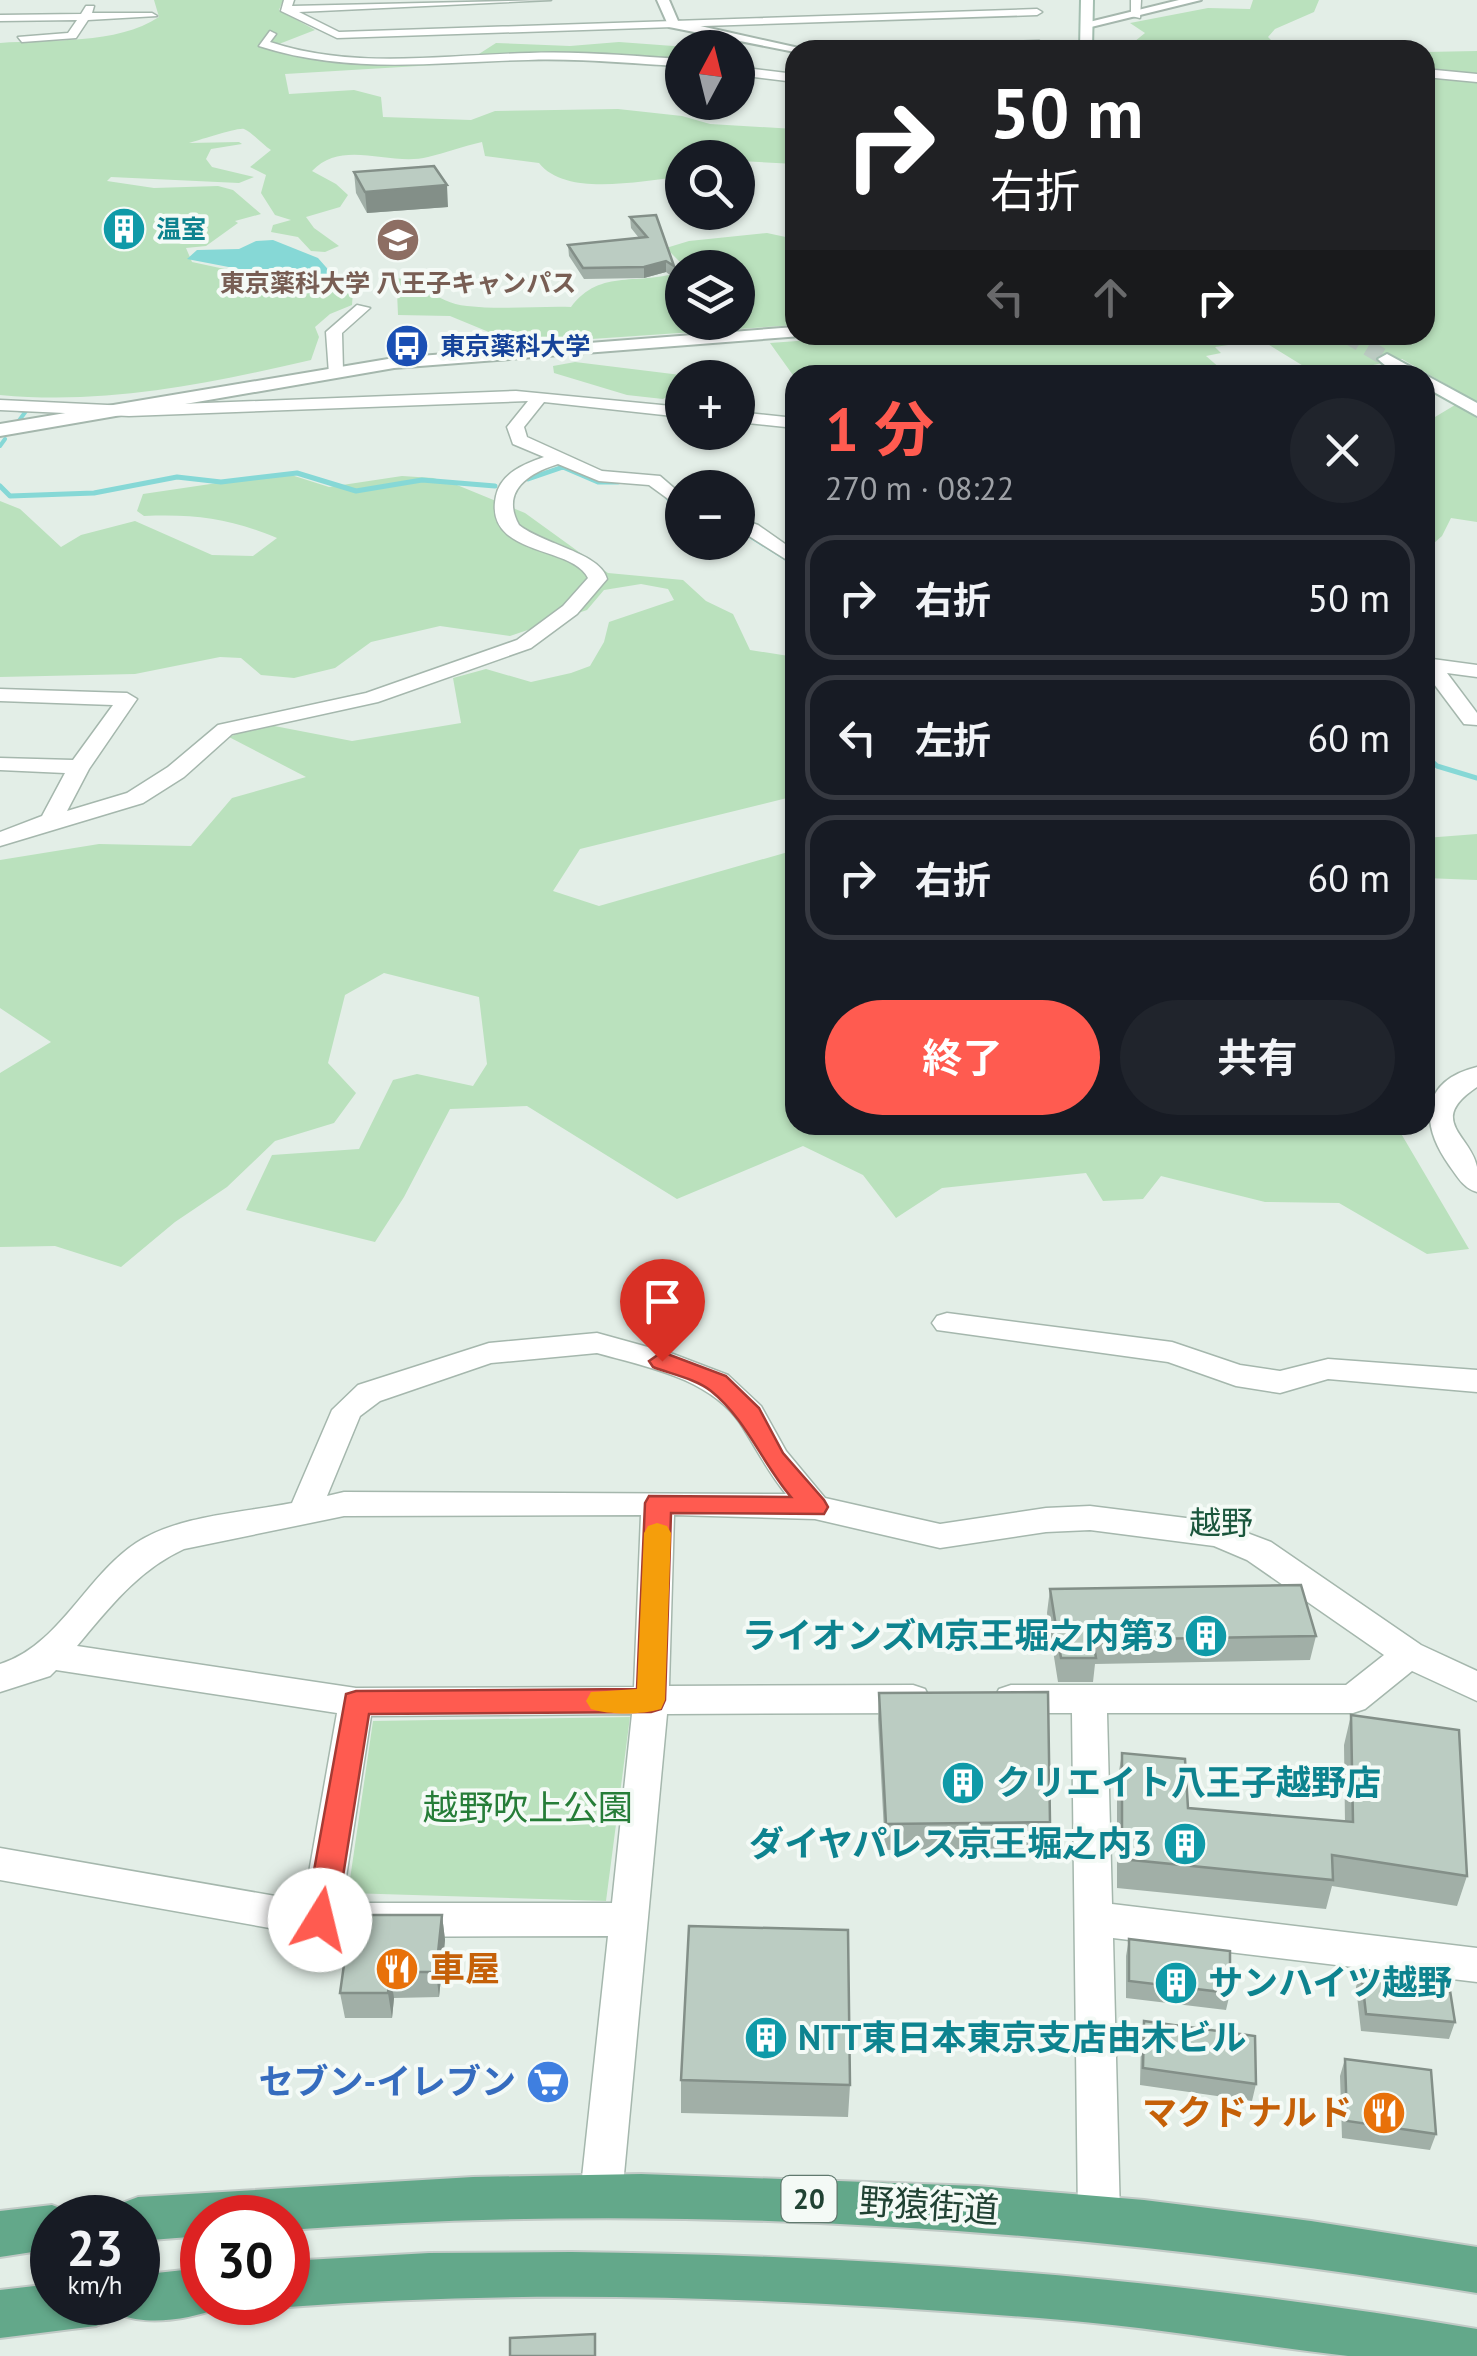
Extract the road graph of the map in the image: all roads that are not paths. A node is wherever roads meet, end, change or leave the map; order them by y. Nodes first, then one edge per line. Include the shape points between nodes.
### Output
1 (50, 0) edge
2 (95, 0) edge
3 (546, 0) edge
4 (978, 0) edge
5 (1087, 0) edge
6 (1136, 0) edge
7 (1195, 0) edge
8 (475, 1) edge
9 (287, 4) edge
10 (854, 4) junction
11 (665, 5) edge
12 (1038, 6) edge
13 (152, 16) dead end
14 (1136, 16) junction
15 (84, 17) junction
16 (478, 17) junction
17 (0, 18) edge
18 (38, 18) junction
19 (864, 18) junction
20 (310, 23) junction
21 (673, 24) junction
22 (1087, 24) junction
23 (481, 30) junction
24 (704, 30) edge
25 (270, 34) dead end
26 (798, 35) dead end
27 (755, 36) edge
28 (755, 40) edge
29 (879, 40) edge
30 (1035, 40) edge
31 (1086, 40) edge
32 (388, 46) dead end
33 (785, 46) edge
34 (396, 62) junction
35 (665, 62) edge
36 (755, 73) edge
37 (1435, 74) edge
38 (785, 77) edge
39 (1477, 78) edge
40 (785, 333) edge
41 (334, 338) dead end
42 (1387, 359) tunnel mouth
43 (1398, 365) edge
44 (335, 371) junction
45 (1435, 386) edge
46 (540, 397) junction
47 (0, 405) edge
48 (120, 410) junction
49 (665, 410) edge
50 (1477, 411) edge
51 (755, 419) edge
52 (785, 422) edge
53 (0, 430) edge
54 (557, 459) junction
55 (665, 489) edge
56 (755, 532) edge
57 (785, 554) edge
58 (1435, 666) edge
59 (1477, 671) edge
60 (1435, 674) edge
61 (0, 696) edge
62 (1477, 719) edge
63 (0, 764) edge
64 (80, 766) junction
65 (0, 823) edge
66 (50, 823) junction
67 (0, 839) edge
68 (1477, 1075) edge
69 (1477, 1183) edge
70 (948, 1323) dead end
71 (1477, 1382) edge
72 (658, 1503) junction
73 (815, 1507) junction
74 (304, 1512) junction
75 (1409, 1654) junction
76 (49, 1656) junction
77 (0, 1678) edge
78 (1477, 1688) edge
79 (1089, 1698) junction
80 (651, 1700) junction
81 (356, 1702) junction
82 (0, 1864) edge
83 (630, 1919) junction
84 (1094, 1919) junction
85 (320, 1920) junction
86 (1477, 1966) edge
87 (601, 2196) junction
88 (160, 2216) edge
89 (1100, 2217) junction
90 (30, 2231) edge
91 (0, 2234) edge
92 (1477, 2270) edge
93 (310, 2283) edge
94 (30, 2310) edge
95 (0, 2314) edge
96 (1477, 2353) edge

1 - 18 street
2 - 15 street
3 - 8 street
4 - 10 street
5 - 22 street
6 - 14 street
7 - 14 street
8 - 9 street
8 - 16 street
9 - 20 street
10 - 11 street
10 - 19 street
11 - 16 street
11 - 21 street
12 - 19 street
12 - 30 street
13 - 15 street
14 - 22 street
15 - 18 street
15 - 18 street via 72,36 16,40
16 - 20 street
16 - 23 street
17 - 18 street
19 - 21 street
19 - 29 street
20 - 23 street via 337,35
21 - 23 street
21 - 24 street
22 - 31 street
25 - 34 street via 262,44 297,58
26 - 27 street
28 - 33 street
32 - 34 street
34 - 35 street via 534,56
36 - 38 street
37 - 39 street
40 - 44 street
41 - 44 street
42 - 43 street
44 - 48 street
45 - 50 street
46 - 48 street
46 - 49 street
46 - 54 street via 515,427 519,440
47 - 48 street
48 - 53 street
51 - 52 street
54 - 55 street via 599,476 654,480
54 - 66 street via 506,487 506,518 546,550 584,560 598,579 543,633 371,698 225,729 136,798
56 - 57 street
58 - 59 street
60 - 62 street via 1470,720
61 - 64 street via 127,699
63 - 64 street
64 - 66 street
65 - 66 street
66 - 67 street
68 - 69 street via 1448,1092 1440,1116 1446,1139
70 - 71 street via 1172,1352 1236,1375 1280,1382 1328,1369
72 - 73 street
72 - 74 street via 344,1504
72 - 80 street
73 - 74 street via 774,1458 750,1414 717,1382 597,1343 489,1353 368,1393 348,1410
73 - 75 street via 940,1536 1090,1518 1218,1534 1258,1551
74 - 76 street via 178,1538 148,1552 115,1578
75 - 78 street
75 - 79 street via 1353,1699
76 - 77 street
76 - 81 street
79 - 80 street
79 - 84 street
80 - 81 street
80 - 83 street
81 - 85 street
82 - 85 street
83 - 85 street
83 - 87 street
84 - 86 street
84 - 89 street
87 - 88 main road, 野猿街道 / 20
87 - 89 main road, 野猿街道 / 20 via 791,2198
89 - 92 main road, 野猿街道 / 20
90 - 91 main road
93 - 96 main road via 564,2274 919,2284 1182,2309
94 - 95 main road

